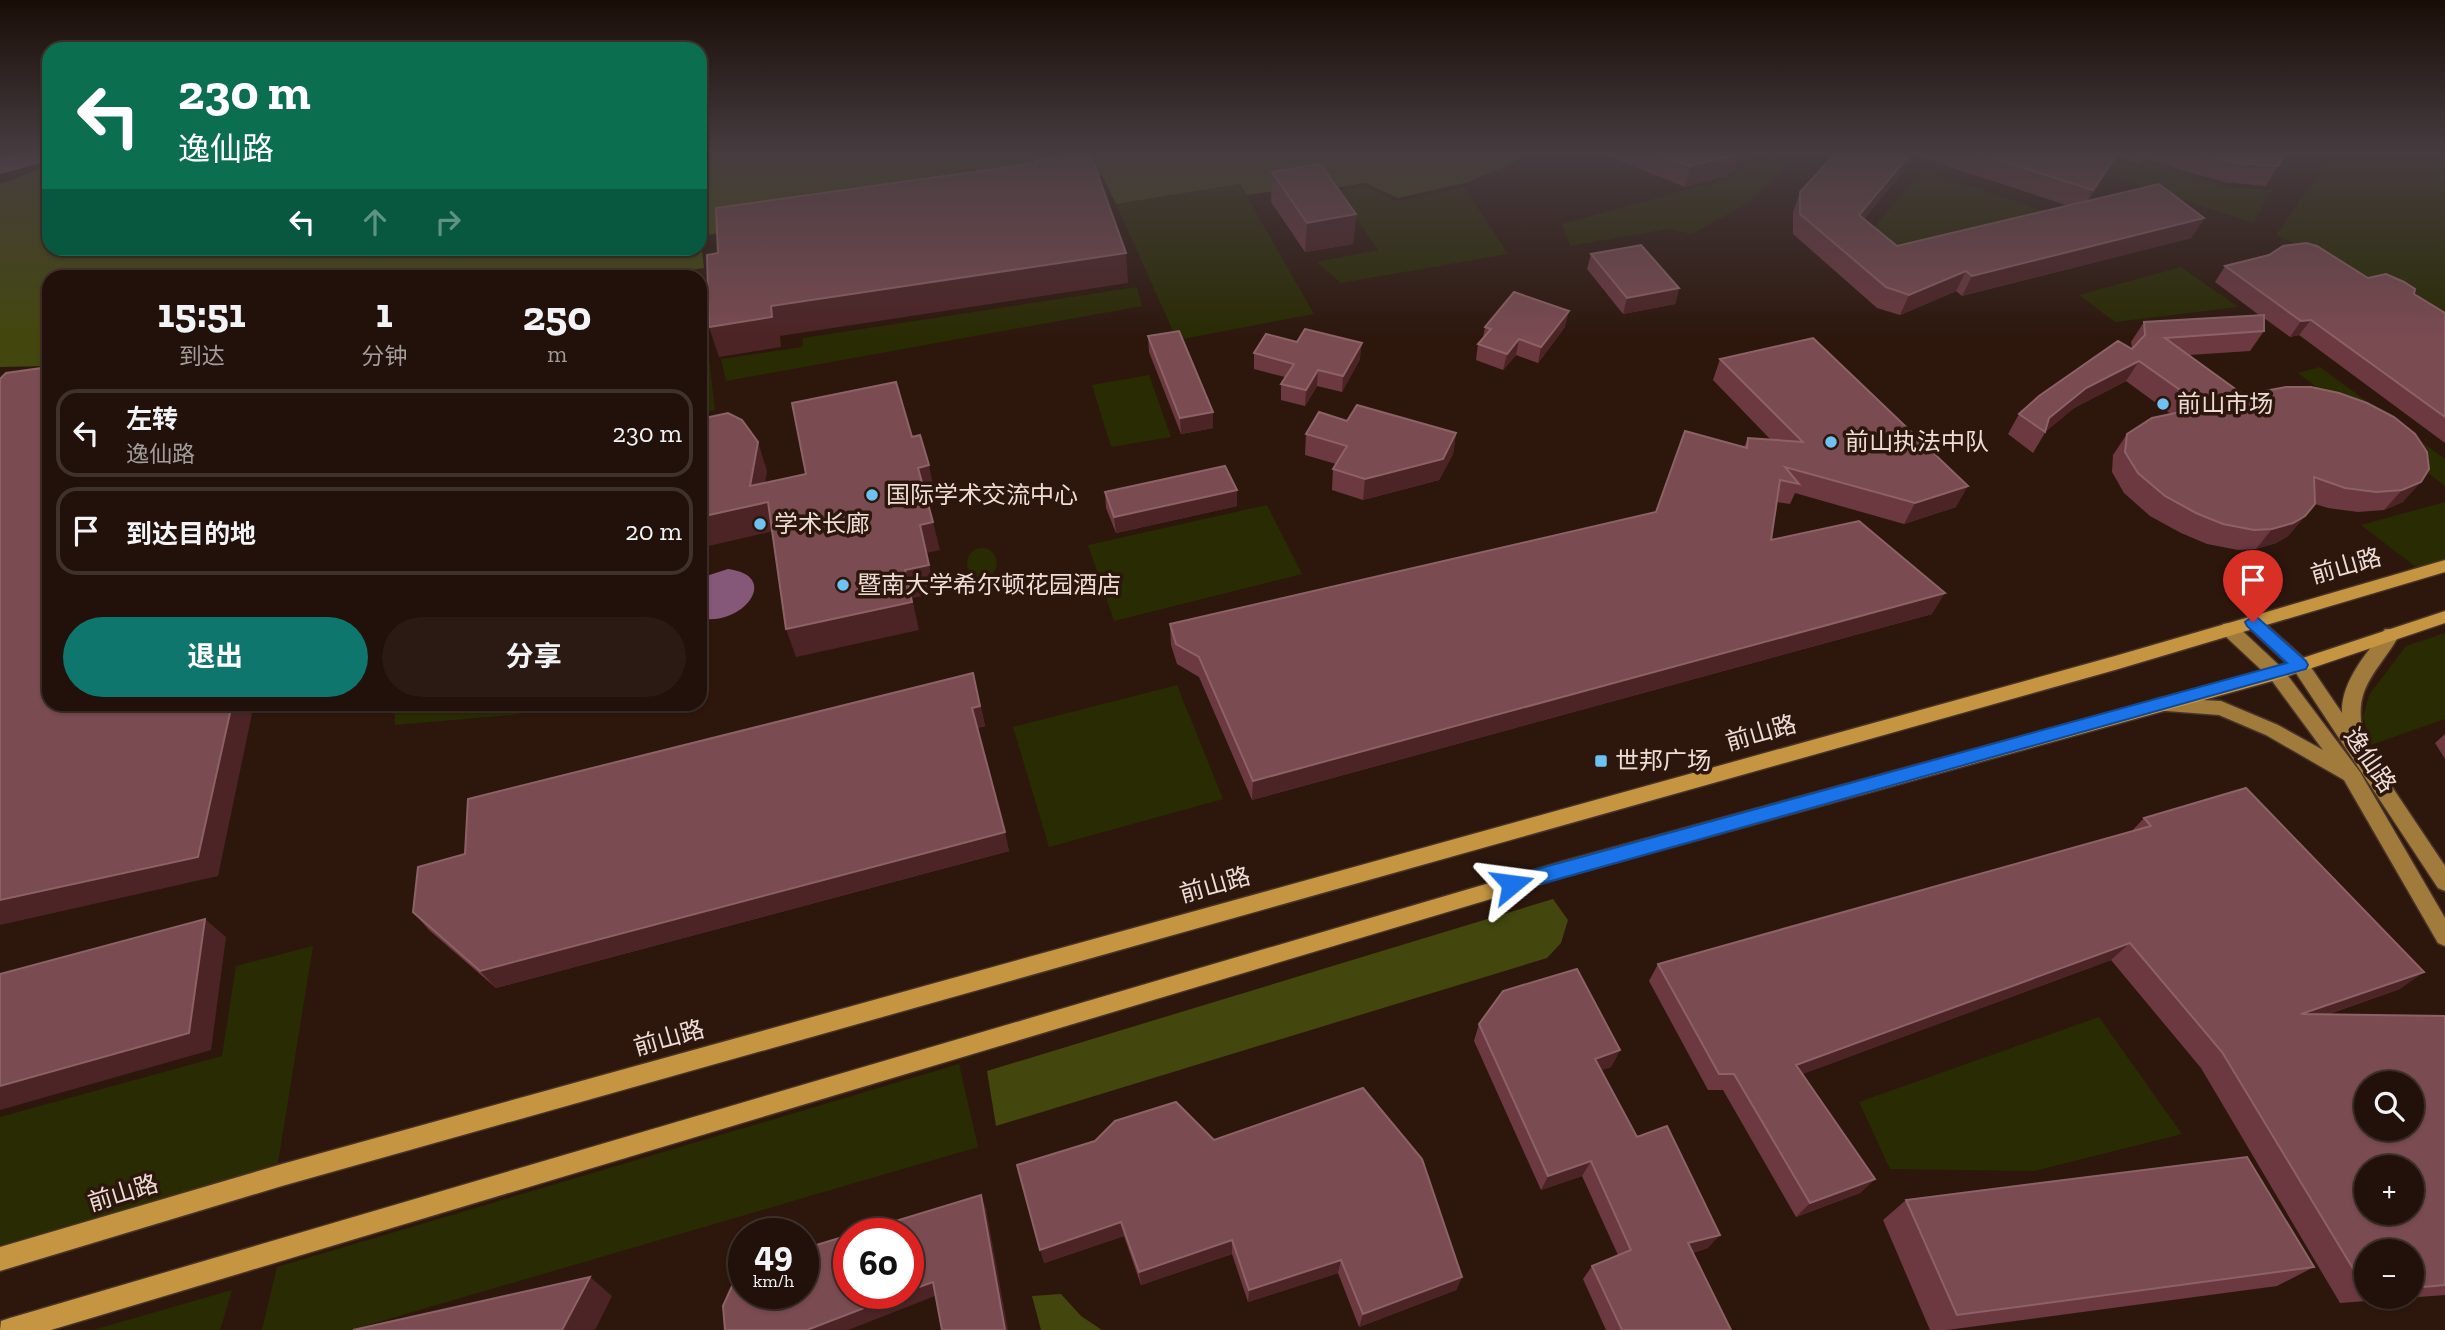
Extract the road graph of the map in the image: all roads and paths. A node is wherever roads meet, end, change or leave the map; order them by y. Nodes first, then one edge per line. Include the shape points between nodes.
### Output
1 (2445, 566) edge
2 (2445, 617) edge
3 (2253, 622) junction
4 (2229, 629) junction
5 (2391, 634) junction
6 (2300, 665) junction
7 (2276, 673) junction
8 (2158, 705) junction
9 (2374, 775) junction
10 (2353, 776) junction
11 (2445, 882) edge
12 (2445, 937) edge
13 (0, 1259) edge
14 (10, 1330) edge

1 - 3 main road, 前山路
2 - 5 main road
3 - 4 main road, 前山路
3 - 6 main road, 逸仙路
4 - 7 main road, 逸仙路
4 - 13 main road, 前山路 via 282,1175
5 - 6 main road
5 - 9 main road via 2363,668 2348,712
6 - 7 main road
6 - 9 main road, 逸仙路
7 - 8 main road
7 - 10 main road, 逸仙路
8 - 10 main road via 2221,708 2272,730
8 - 14 main road via 1564,869
9 - 11 main road, 逸仙路
10 - 12 main road, 逸仙路

